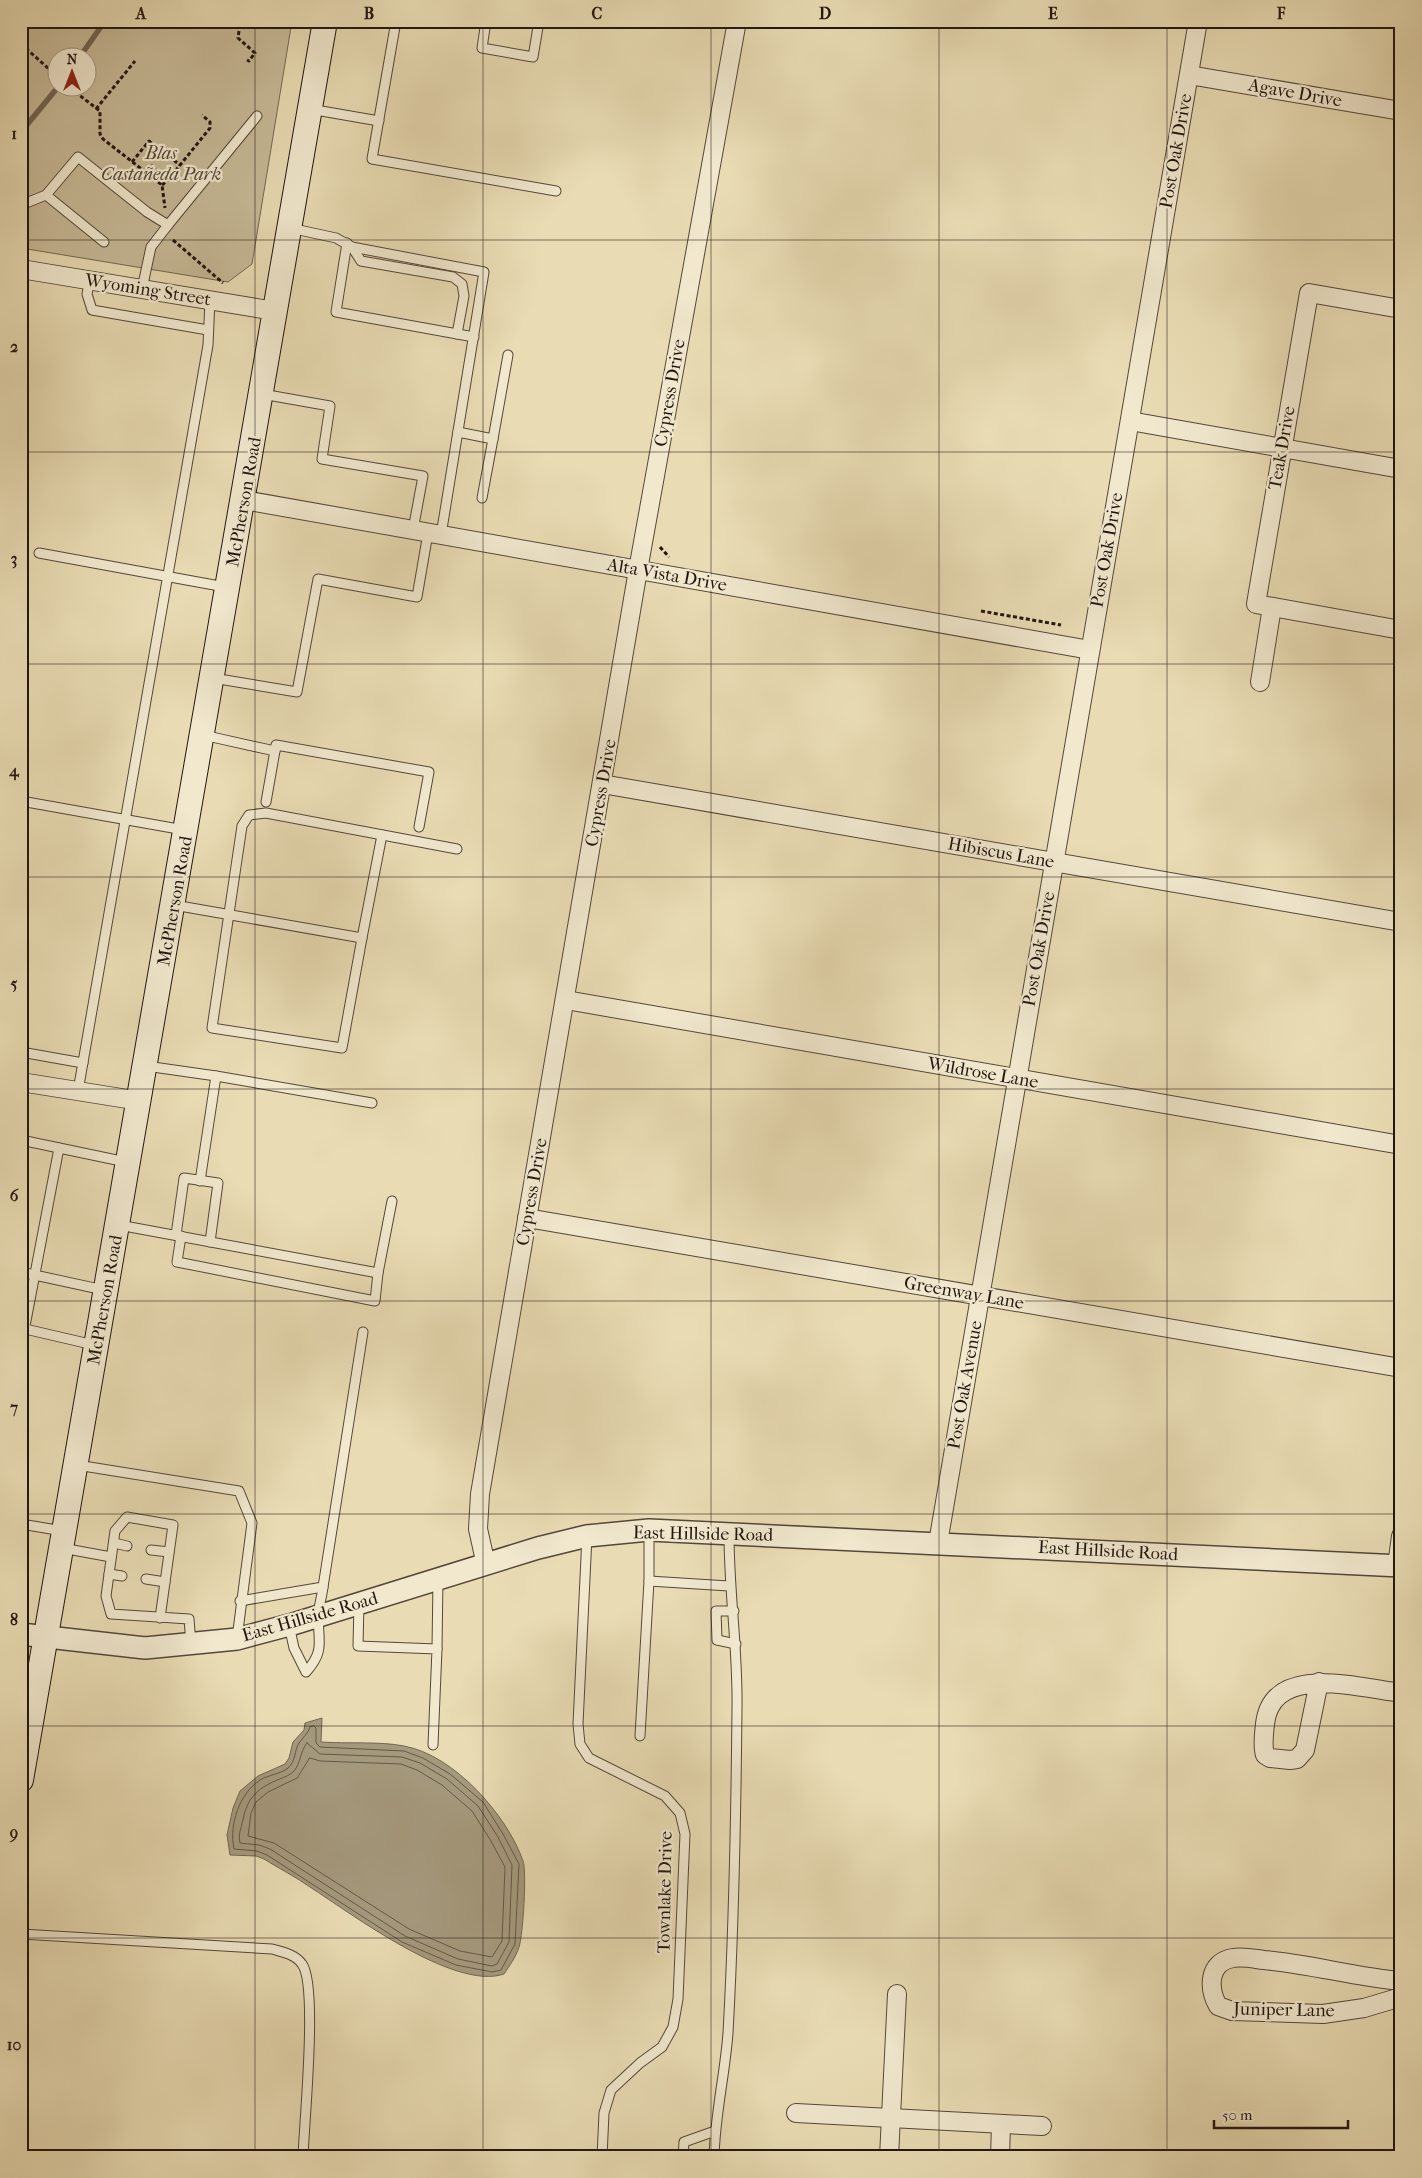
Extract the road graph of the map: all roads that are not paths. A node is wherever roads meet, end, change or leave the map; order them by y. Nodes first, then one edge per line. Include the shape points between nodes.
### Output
1 (325, 21) edge
2 (396, 21) edge
3 (486, 21) edge
4 (539, 21) edge
5 (737, 21) edge
6 (1198, 21) edge
7 (1189, 75) junction
8 (310, 109) junction
9 (1401, 111) edge
10 (256, 116) dead end
11 (379, 121) junction
12 (556, 191) dead end
13 (46, 194) junction
14 (21, 204) edge
15 (168, 225) junction
16 (290, 228) junction
17 (104, 242) dead end
18 (350, 245) junction
19 (21, 269) edge
20 (90, 280) junction
21 (142, 289) junction
22 (210, 300) junction
23 (1401, 309) edge
24 (275, 311) junction
25 (208, 330) junction
26 (457, 334) junction
27 (474, 337) junction
28 (508, 355) dead end
29 (262, 394) junction
30 (1130, 422) junction
31 (458, 432) junction
32 (493, 439) junction
33 (1282, 448) junction
34 (1401, 469) edge
35 (482, 498) dead end
36 (244, 500) junction
37 (427, 533) junction
38 (39, 553) dead end
39 (638, 570) junction
40 (167, 576) junction
41 (229, 588) junction
42 (1264, 606) junction
43 (1401, 630) edge
44 (1090, 650) junction
45 (213, 678) junction
46 (1260, 682) dead end
47 (203, 735) junction
48 (275, 751) junction
49 (602, 784) junction
50 (21, 801) edge
51 (266, 802) dead end
52 (125, 819) junction
53 (419, 827) dead end
54 (187, 830) junction
55 (382, 835) junction
56 (458, 849) dead end
57 (1054, 862) junction
58 (174, 905) junction
59 (227, 914) junction
60 (1401, 922) edge
61 (362, 938) junction
62 (566, 1000) junction
63 (21, 1052) edge
64 (83, 1063) junction
65 (146, 1066) junction
66 (216, 1076) junction
67 (1017, 1079) junction
68 (21, 1082) edge
69 (78, 1091) junction
70 (140, 1101) junction
71 (372, 1103) dead end
72 (21, 1140) edge
73 (1401, 1145) edge
74 (58, 1148) junction
75 (129, 1163) junction
76 (200, 1180) junction
77 (392, 1201) dead end
78 (526, 1218) junction
79 (118, 1225) junction
80 (178, 1236) junction
81 (210, 1242) junction
82 (21, 1272) edge
83 (378, 1273) junction
84 (34, 1275) junction
85 (107, 1291) junction
86 (980, 1296) junction
87 (23, 1328) edge
88 (364, 1332) dead end
89 (97, 1345) junction
90 (21, 1347) edge
91 (1401, 1368) edge
92 (77, 1465) junction
93 (21, 1524) edge
94 (649, 1530) junction
95 (729, 1534) junction
96 (588, 1536) junction
97 (1401, 1536) edge
98 (63, 1540) junction
99 (938, 1543) junction
100 (114, 1544) junction
101 (127, 1546) dead end
102 (151, 1550) dead end
103 (169, 1552) junction
104 (112, 1556) junction
105 (486, 1564) junction
106 (1399, 1566) edge
107 (109, 1574) junction
108 (122, 1576) dead end
109 (146, 1579) dead end
110 (438, 1579) junction
111 (649, 1581) junction
112 (165, 1582) junction
113 (729, 1586) junction
114 (323, 1587) junction
115 (240, 1601) junction
116 (359, 1603) junction
117 (734, 1611) junction
118 (318, 1616) junction
119 (160, 1618) junction
120 (289, 1625) junction
121 (21, 1634) edge
122 (46, 1638) junction
123 (237, 1639) junction
124 (191, 1644) junction
125 (736, 1644) junction
126 (437, 1649) junction
127 (1319, 1682) junction
128 (1401, 1693) edge
129 (640, 1736) dead end
130 (433, 1745) dead end
131 (22, 1775) edge
132 (21, 1934) edge
133 (1401, 1982) edge
134 (897, 1994) dead end
135 (1401, 1997) edge
136 (796, 2113) dead end
137 (891, 2118) junction
138 (1001, 2124) junction
139 (1042, 2126) dead end
140 (715, 2131) junction
141 (303, 2157) edge
142 (602, 2157) edge
143 (683, 2157) edge
144 (714, 2157) edge
145 (889, 2157) edge
146 (1000, 2157) edge

1 - 8 main road, McPherson Road
2 - 11 lane
3 - 4 lane via 482,48 534,57
5 - 39 street, Cypress Drive
6 - 7 street, Post Oak Drive
7 - 9 street, Agave Drive
7 - 30 street, Post Oak Drive
8 - 11 lane
8 - 16 main road, McPherson Road
10 - 15 lane
11 - 12 lane via 372,159
13 - 14 lane
13 - 15 lane via 78,157
13 - 17 lane
15 - 21 lane via 151,247
16 - 18 lane via 336,238
16 - 24 main road, McPherson Road
18 - 26 lane via 361,261 453,277 462,284 464,296
18 - 26 lane via 336,312
18 - 27 lane via 484,272
19 - 20 street, Wyoming Street
20 - 21 street, Wyoming Street
20 - 25 lane via 87,294 92,310
21 - 22 street, Wyoming Street
22 - 24 street, Wyoming Street
22 - 25 lane
23 - 33 street, Teak Drive via 1309,292
24 - 29 main road, McPherson Road
25 - 40 lane
26 - 27 lane
27 - 31 lane
28 - 32 lane
29 - 36 main road, McPherson Road
29 - 37 lane via 330,406 322,459 423,476
30 - 33 street
30 - 44 street, Post Oak Drive
31 - 32 lane
31 - 37 lane
32 - 35 lane
33 - 34 street
33 - 42 street, Teak Drive
36 - 37 street, Alta Vista Drive
36 - 41 main road, McPherson Road
37 - 39 street, Alta Vista Drive
37 - 45 lane via 417,597 318,579 297,692
38 - 40 lane
39 - 44 street, Alta Vista Drive
39 - 49 street, Cypress Drive
40 - 41 lane
40 - 52 lane
41 - 45 main road, McPherson Road
42 - 43 street
42 - 46 street, Teak Drive
44 - 57 street, Post Oak Drive
45 - 47 main road, McPherson Road
47 - 48 lane
47 - 54 main road, McPherson Road
48 - 51 lane
48 - 53 lane via 276,746 429,772
49 - 57 street, Hibiscus Lane
49 - 62 street, Cypress Drive
50 - 52 lane
52 - 54 lane
52 - 64 lane
54 - 58 main road, McPherson Road
55 - 56 lane
55 - 59 lane via 266,813 249,815 242,826
55 - 61 lane
57 - 60 street, Hibiscus Lane
57 - 67 street, Post Oak Drive
58 - 59 lane
58 - 65 main road, McPherson Road
59 - 61 lane
59 - 61 lane via 212,1028 342,1048
62 - 67 street, Wildrose Lane
62 - 78 street, Cypress Drive
63 - 64 lane
64 - 69 lane
65 - 66 lane
65 - 70 main road, McPherson Road
66 - 71 lane
66 - 76 lane
67 - 73 street, Wildrose Lane
67 - 86 street, Post Oak Avenue
68 - 69 street
69 - 70 street
70 - 75 main road, McPherson Road
72 - 74 lane
74 - 75 lane
74 - 84 lane
75 - 79 main road, McPherson Road
76 - 80 lane via 184,1178
76 - 81 lane via 218,1183
77 - 83 lane
78 - 86 street, Greenway Lane
78 - 105 street, Cypress Drive via 480,1494 478,1529
79 - 80 lane
79 - 85 main road, McPherson Road
80 - 81 lane
80 - 83 lane via 177,1262 375,1300
81 - 83 lane
82 - 84 lane
84 - 85 lane
84 - 87 lane
85 - 89 main road, McPherson Road
86 - 91 street, Greenway Lane
86 - 99 street, Post Oak Avenue
87 - 89 lane
87 - 90 lane
88 - 114 lane
89 - 92 main road, McPherson Road
92 - 98 main road, McPherson Road
92 - 115 lane via 239,1491 252,1523
93 - 98 lane
94 - 95 street, East Hillside Road
94 - 96 street, East Hillside Road
94 - 111 lane
95 - 99 street, East Hillside Road
95 - 113 lane
96 - 105 street, East Hillside Road
96 - 142 lane, Townlake Drive via 578,1724 580,1744 589,1758 665,1796 680,1812 685,1834 678,1999 673,2027 662,2047 611,2090 604,2113
97 - 106 street
98 - 104 lane
98 - 122 main road, McPherson Road
99 - 106 street, East Hillside Road
100 - 101 lane
100 - 103 lane via 116,1531 127,1517 173,1525
100 - 104 lane
102 - 103 lane
103 - 112 lane
104 - 107 lane
105 - 110 street, East Hillside Road
107 - 108 lane
107 - 119 lane via 106,1596 112,1614
109 - 112 lane
110 - 116 street, East Hillside Road
110 - 126 lane
111 - 113 lane
111 - 129 lane
112 - 119 lane
113 - 117 lane
114 - 115 lane
114 - 118 lane
115 - 123 lane
116 - 118 street, East Hillside Road
116 - 126 lane via 358,1646
117 - 125 lane
117 - 125 lane via 716,1611 717,1640
118 - 120 street, East Hillside Road
118 - 120 lane via 320,1641 317,1660 306,1672 294,1648
119 - 124 lane via 189,1619
120 - 123 street, East Hillside Road
121 - 122 street, East Hillside Road
122 - 124 street, East Hillside Road via 145,1648
122 - 131 main road, McPherson Road
123 - 124 street, East Hillside Road
125 - 140 lane via 738,1706 728,2035
126 - 130 lane
127 - 127 street via 1294,1686 1277,1697 1266,1715 1265,1755 1290,1760 1297,1759 1305,1750
127 - 128 street
132 - 141 lane via 272,1949 291,1954 302,1964 310,1983
133 - 135 street, Juniper Lane via 1291,1962 1234,1958 1221,1962 1210,1983 1218,2006 1232,2011 1323,2014 1364,2008
134 - 137 street
136 - 137 street
137 - 138 street
137 - 145 street
138 - 139 street
138 - 146 street
140 - 143 lane via 684,2142
140 - 144 lane

